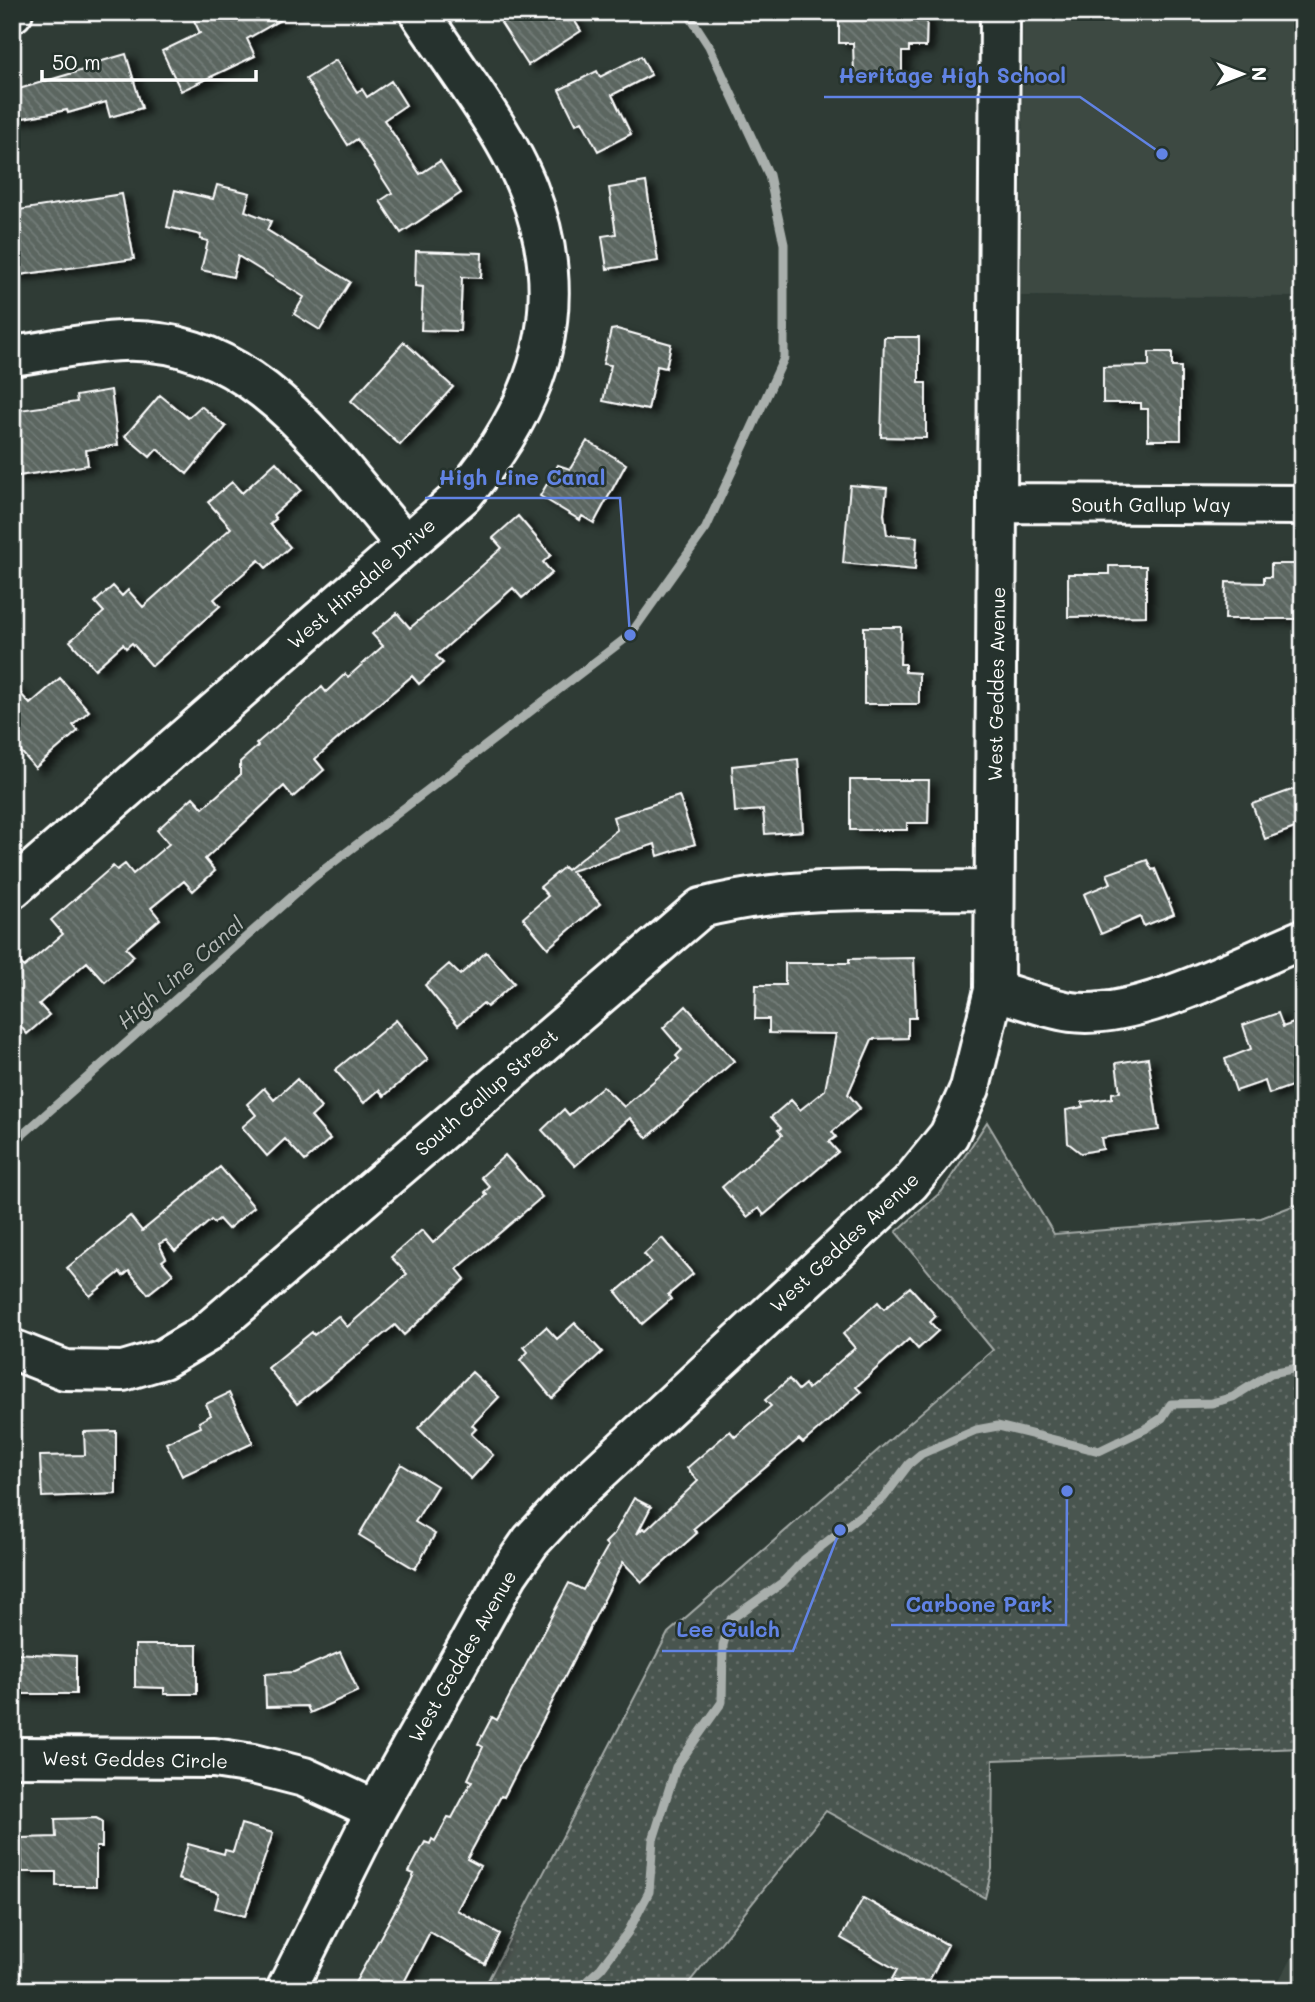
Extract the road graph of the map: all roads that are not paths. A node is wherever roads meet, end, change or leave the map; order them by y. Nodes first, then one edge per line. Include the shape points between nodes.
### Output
1 (419, 12) edge
2 (1000, 12) edge
3 (12, 356) edge
4 (999, 503) junction
5 (1303, 505) edge
6 (405, 544) junction
7 (19, 870) edge
8 (993, 890) junction
9 (1303, 939) edge
10 (993, 990) junction
11 (12, 1349) edge
12 (12, 1757) edge
13 (376, 1810) junction
14 (286, 1990) edge

1 - 6 street, West Hinsdale Drive via 502,140 528,190 541,235 549,300 543,345 519,416 463,495
2 - 4 street, West Geddes Avenue
3 - 6 street via 124,341 190,349 225,362 280,400
4 - 5 street, South Gallup Way
4 - 8 street, West Geddes Avenue
6 - 7 street, West Hinsdale Drive
8 - 10 street, West Geddes Avenue
8 - 11 street, South Gallup Street via 778,893 701,908 205,1334 163,1359 123,1371 65,1370
9 - 10 street via 1148,1003 1104,1011 1071,1012
10 - 13 street, West Geddes Avenue via 970,1087 949,1135 911,1183 573,1496 531,1541
12 - 13 street, West Geddes Circle via 214,1758 304,1777
13 - 14 street, West Geddes Avenue

